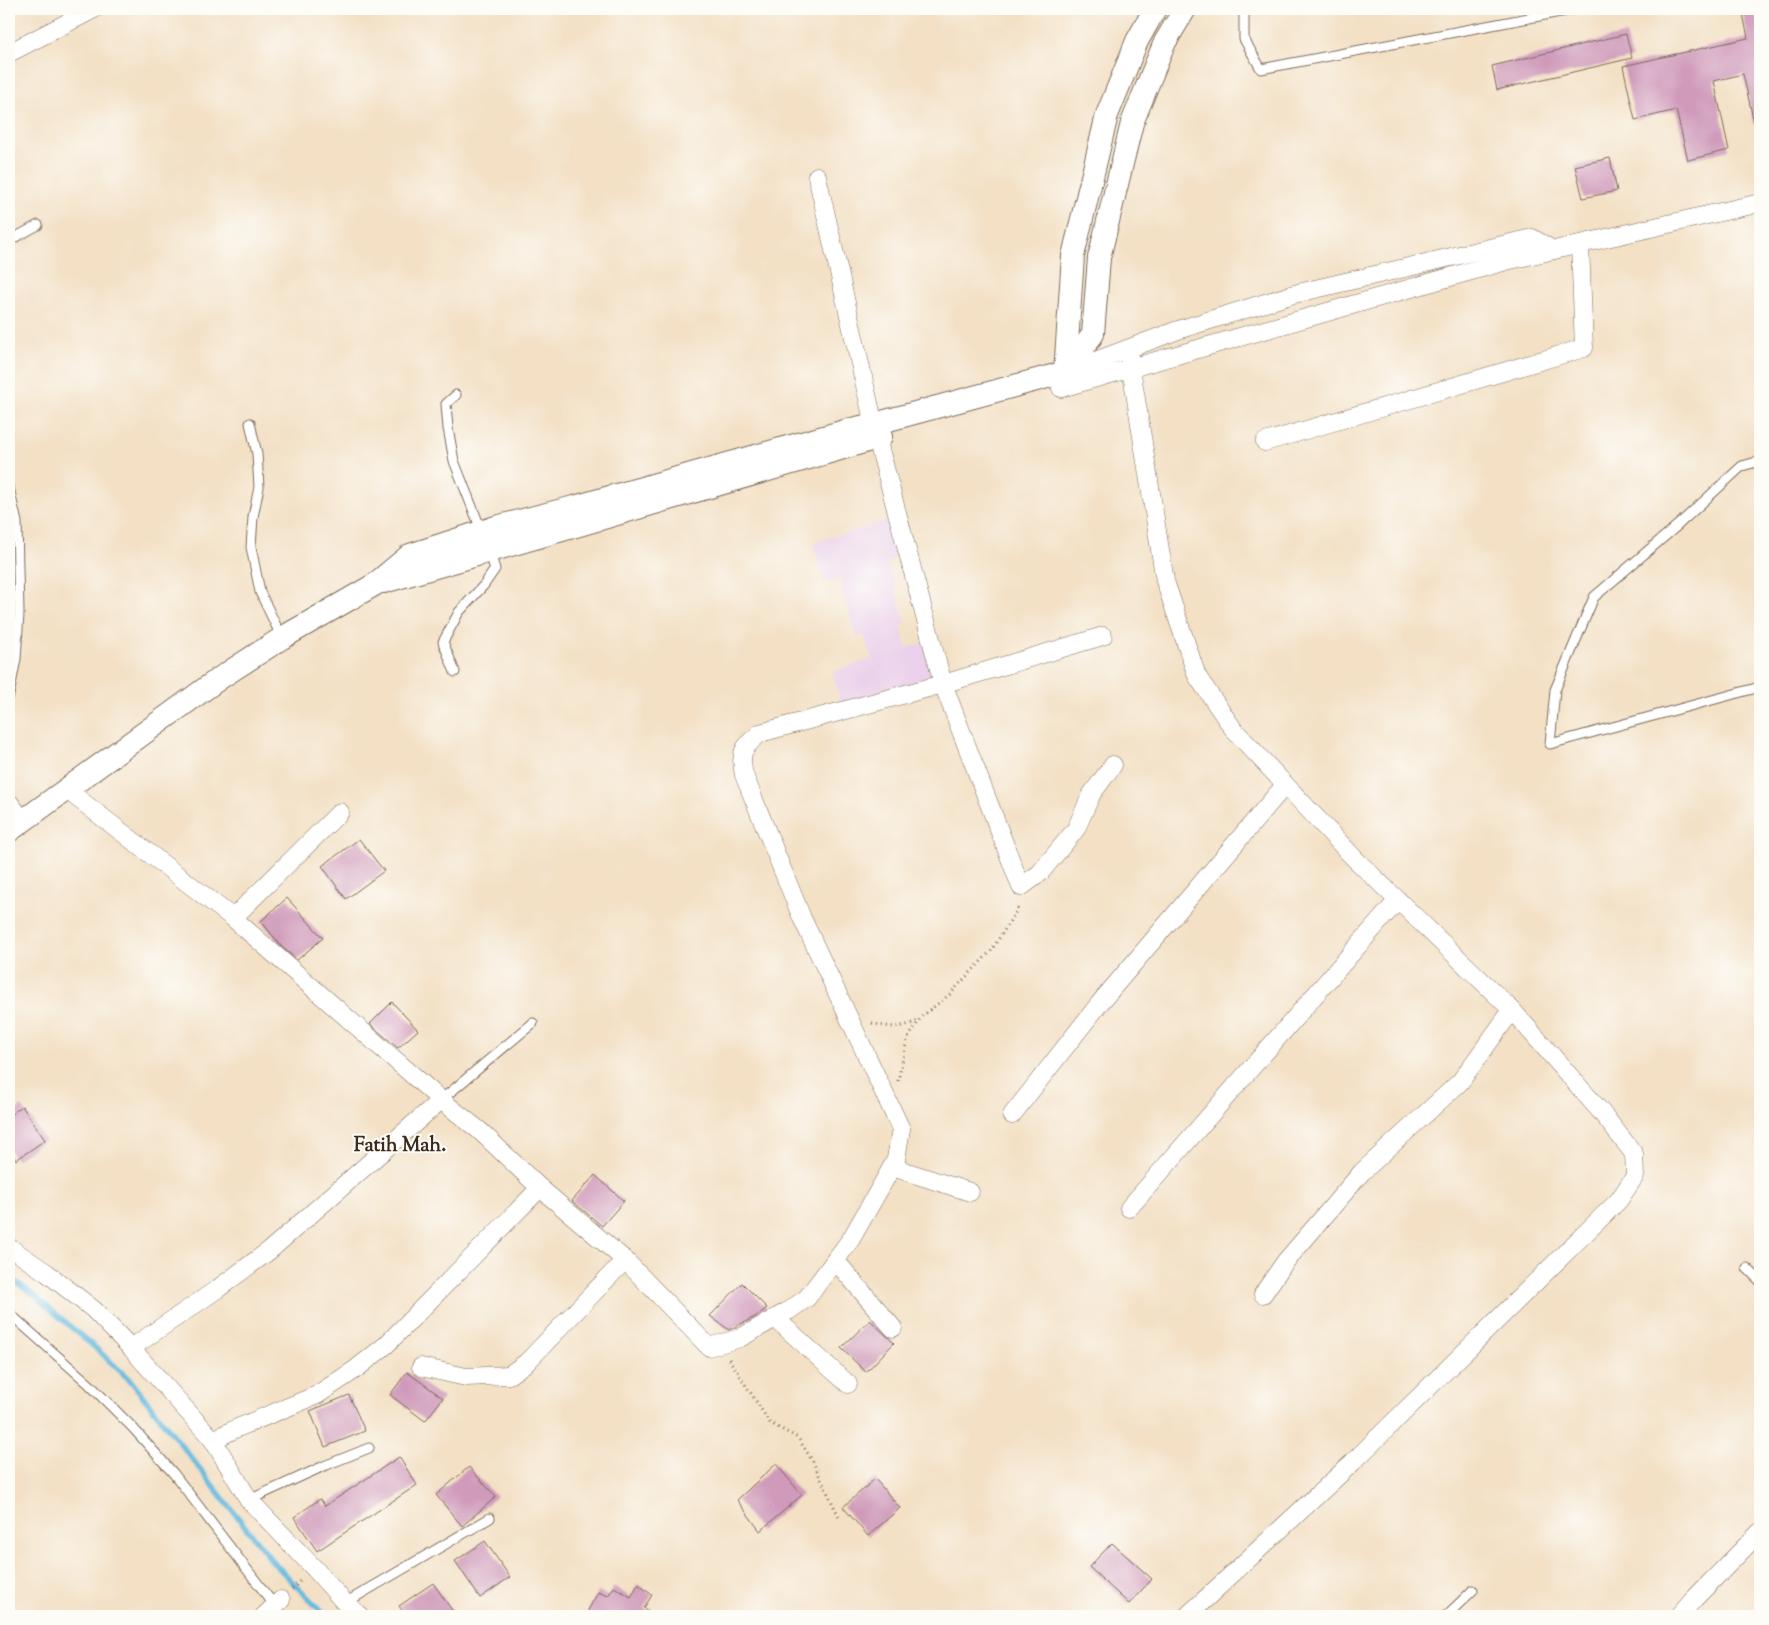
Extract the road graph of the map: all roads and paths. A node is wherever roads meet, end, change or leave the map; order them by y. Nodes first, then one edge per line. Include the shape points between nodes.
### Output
1 (94, 9) edge
2 (1156, 9) edge
3 (1185, 9) edge
4 (1244, 9) edge
5 (1576, 9) edge
6 (9, 53) edge
7 (817, 176) dead end
8 (1760, 203) edge
9 (38, 225) dead end
10 (9, 241) edge
11 (1580, 244) junction
12 (1553, 250) junction
13 (1128, 349) junction
14 (1130, 368) junction
15 (1063, 380) junction
16 (456, 395) dead end
17 (250, 423) dead end
18 (876, 431) junction
19 (1265, 442) dead end
20 (1760, 461) edge
21 (9, 488) edge
22 (485, 541) junction
23 (1103, 636) dead end
24 (282, 638) junction
25 (454, 672) dead end
26 (943, 684) junction
27 (1760, 687) edge
28 (9, 695) edge
29 (1113, 765) dead end
30 (1285, 785) junction
31 (67, 790) junction
32 (9, 802) edge
33 (340, 812) dead end
34 (16, 826) edge
35 (1021, 887) junction
36 (1398, 900) junction
37 (233, 918) junction
38 (843, 1005) junction
39 (1512, 1010) junction
40 (921, 1017) junction
41 (533, 1023) dead end
42 (441, 1100) junction
43 (891, 1108) junction
44 (1012, 1115) dead end
45 (892, 1167) junction
46 (540, 1188) junction
47 (970, 1192) dead end
48 (1129, 1208) dead end
49 (9, 1247) edge
50 (625, 1260) junction
51 (836, 1260) junction
52 (1748, 1268) dead end
53 (1760, 1281) edge
54 (1263, 1294) dead end
55 (9, 1313) edge
56 (775, 1318) junction
57 (894, 1328) dead end
58 (720, 1344) junction
59 (131, 1348) junction
60 (420, 1366) dead end
61 (848, 1384) dead end
62 (213, 1440) junction
63 (369, 1448) dead end
64 (249, 1500) junction
65 (490, 1518) dead end
66 (840, 1519) dead end
67 (1760, 1532) edge
68 (1473, 1590) dead end
69 (344, 1603) junction
70 (273, 1608) edge
71 (1192, 1615) edge
72 (360, 1616) edge
73 (1446, 1616) edge
74 (1679, 1616) edge

1 - 6 street
2 - 15 street via 1137,41 1107,115 1074,256
3 - 15 street via 1165,42 1132,123 1099,258 1093,334
4 - 5 lane via 1244,38 1261,69
7 - 18 street
8 - 11 street
9 - 10 lane
11 - 12 street
11 - 19 street via 1584,348
12 - 13 street via 1532,238 1294,294
12 - 14 street
13 - 14 street
13 - 15 street
14 - 15 street
14 - 30 street via 1165,581 1197,676 1234,730
15 - 18 street
16 - 22 lane via 446,404 449,436 454,461
17 - 24 lane via 257,454 259,487 251,547 260,592
18 - 22 street via 848,430 574,508
18 - 26 street
20 - 27 lane via 1742,466 1594,597 1555,690 1550,744
21 - 28 lane via 17,522 18,622 16,659
22 - 24 street via 410,555 374,585
22 - 25 lane via 495,569 459,612 443,642
23 - 26 street
24 - 31 street via 220,678
26 - 35 street
26 - 38 street via 760,733 743,750 744,775 802,918
29 - 35 street via 1091,795 1076,829 1040,873
30 - 36 street
30 - 44 street via 1099,1004
31 - 34 street
31 - 37 street
32 - 34 street
33 - 37 street
35 - 40 path via 1017,910 992,951 950,994
36 - 39 street
36 - 48 street
37 - 42 street
38 - 40 path via 874,1024 893,1027 909,1025
38 - 43 street
39 - 54 street via 1460,1082 1362,1172 1285,1262
39 - 71 street via 1634,1154 1635,1176 1619,1200
40 - 43 path via 907,1040
41 - 42 lane
42 - 46 street via 480,1131
42 - 59 street via 270,1250
43 - 45 street via 902,1129
45 - 47 street
45 - 51 street via 851,1240
46 - 50 street
46 - 62 street via 386,1344 356,1369 316,1395
49 - 59 street via 93,1309
50 - 58 street via 709,1347
50 - 60 street via 528,1362 509,1375 466,1377
51 - 56 street via 807,1298
51 - 57 street
52 - 53 lane
55 - 70 lane via 89,1384 174,1474
56 - 58 street via 740,1338
56 - 61 street
58 - 66 path via 770,1423 798,1438
59 - 62 street
62 - 64 street
63 - 64 lane
64 - 69 street
65 - 69 lane
67 - 74 street
68 - 73 lane
69 - 72 street

